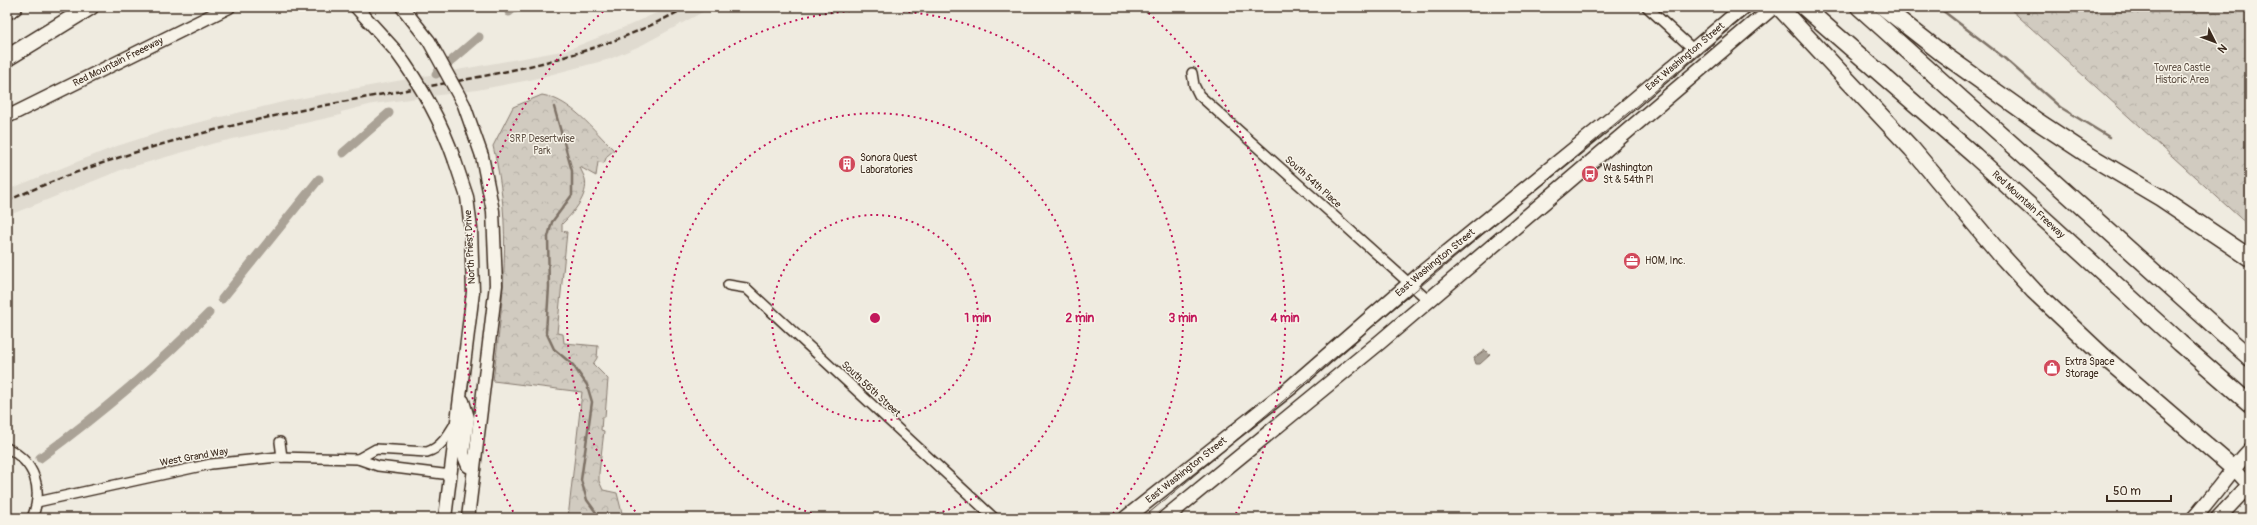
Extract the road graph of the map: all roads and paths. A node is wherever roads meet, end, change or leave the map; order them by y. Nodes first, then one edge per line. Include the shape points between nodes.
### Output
1 (14, 7) edge
2 (90, 7) edge
3 (229, 7) edge
4 (356, 7) edge
5 (402, 7) edge
6 (1647, 7) edge
7 (1744, 7) edge
8 (1773, 7) edge
9 (1779, 7) edge
10 (1804, 7) edge
11 (1859, 7) edge
12 (1883, 7) edge
13 (7, 11) edge
14 (1694, 50) junction
15 (7, 58) edge
16 (1192, 73) dead end
17 (7, 117) edge
18 (2250, 258) edge
19 (1409, 284) junction
20 (728, 285) dead end
21 (1429, 301) junction
22 (2250, 358) edge
23 (462, 396) junction
24 (2250, 404) edge
25 (458, 419) junction
26 (280, 442) dead end
27 (7, 448) edge
28 (2250, 450) edge
29 (282, 457) junction
30 (358, 459) junction
31 (2233, 468) junction
32 (474, 469) junction
33 (451, 475) junction
34 (2250, 485) edge
35 (37, 502) junction
36 (32, 518) edge
37 (445, 518) edge
38 (468, 518) edge
39 (994, 518) edge
40 (1126, 518) edge
41 (1165, 518) edge
42 (2194, 518) edge
43 (2218, 518) edge

1 - 13 highway
2 - 15 highway
3 - 17 main road, Red Mountain Freeeway
4 - 23 main road, North Priest Drive, bridge via 395,50 428,98 442,124 467,197 473,292
5 - 32 main road, bridge via 429,41 458,92 482,156 493,211 496,270
6 - 14 street
7 - 14 main road, East Washington Street
8 - 21 main road, East Washington Street
9 - 31 highway via 1912,149 2034,292 2103,356
10 - 24 highway, Red Mountain Freeway via 1975,156
11 - 22 highway
12 - 18 highway via 1943,54 2037,121 2161,198
14 - 19 main road, East Washington Street
16 - 19 street, South 54th Place via 1199,95
19 - 21 street, South 54th Place
19 - 40 main road, East Washington Street via 1290,388
20 - 39 street, South 56th Street via 746,288
21 - 41 main road, East Washington Street
23 - 25 main road, North Priest Drive
23 - 32 main road via 468,418 463,454 468,466
25 - 30 street via 433,451 376,449
25 - 33 main road, North Priest Drive
26 - 29 street
27 - 35 street via 29,466 38,486
28 - 31 main road
29 - 30 street, West Grand Way
29 - 35 street, West Grand Way via 211,464
30 - 33 street, West Grand Way via 378,466
31 - 34 main road
31 - 42 main road via 2221,488
32 - 38 main road
33 - 37 main road, North Priest Drive
34 - 43 main road
35 - 36 street

